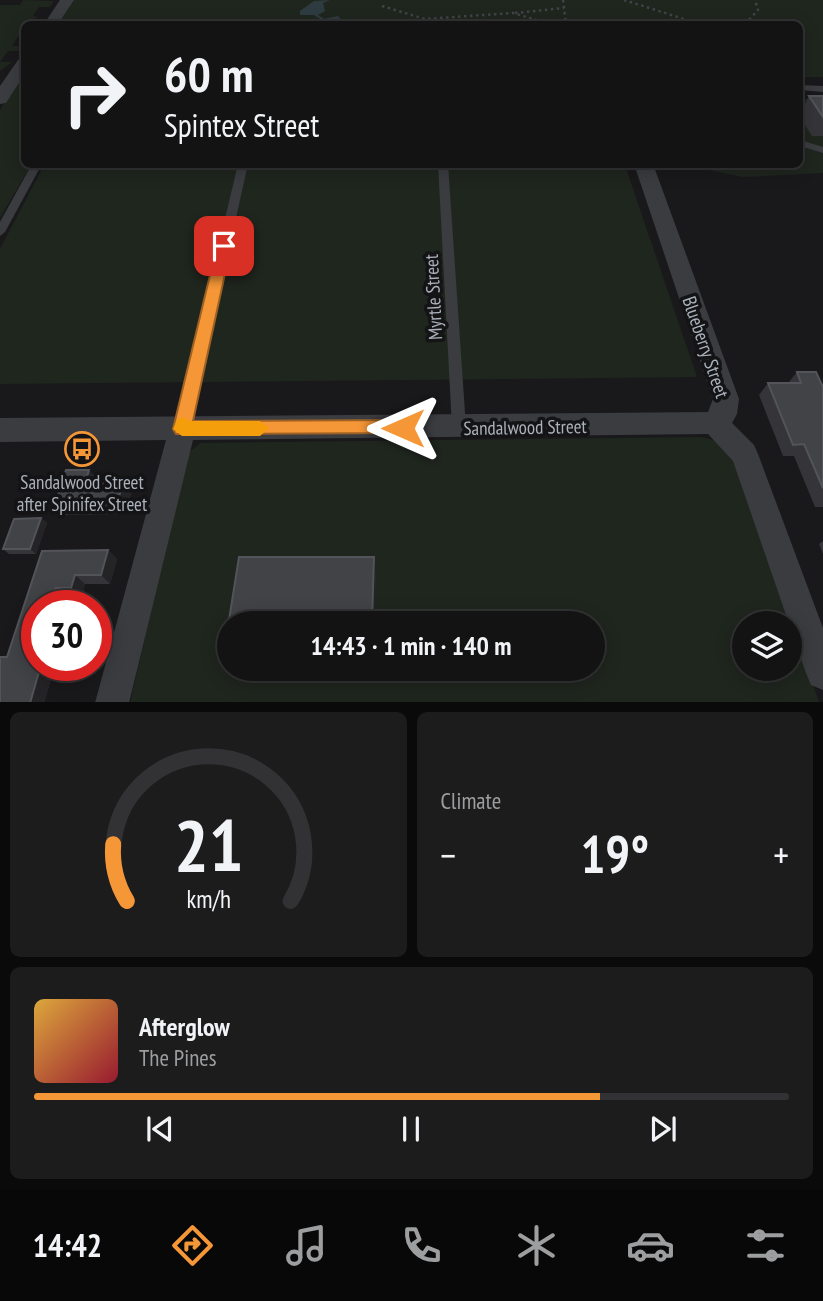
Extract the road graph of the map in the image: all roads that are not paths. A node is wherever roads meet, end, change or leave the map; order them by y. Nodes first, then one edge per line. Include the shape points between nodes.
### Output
1 (67, 0) edge
2 (53, 21) edge
3 (21, 67) edge
4 (4, 88) edge
5 (803, 88) edge
6 (823, 89) edge
7 (803, 144) edge
8 (823, 150) edge
9 (35, 168) edge
10 (242, 168) edge
11 (443, 168) edge
12 (644, 168) edge
13 (0, 232) edge
14 (714, 423) junction
15 (459, 427) junction
16 (182, 429) junction
17 (0, 430) edge
18 (823, 673) edge
19 (112, 702) edge

1 - 2 street
3 - 4 street
5 - 6 lane
7 - 8 lane
9 - 13 lane
10 - 16 lane
11 - 15 lane, Myrtle Street
12 - 14 street, Blueberry Street via 726,399 725,411
14 - 15 street, Sandalwood Street
14 - 18 street, Blueberry Street via 744,454
15 - 16 street, Sandalwood Street
16 - 17 street, Sandalwood Street
16 - 19 street

